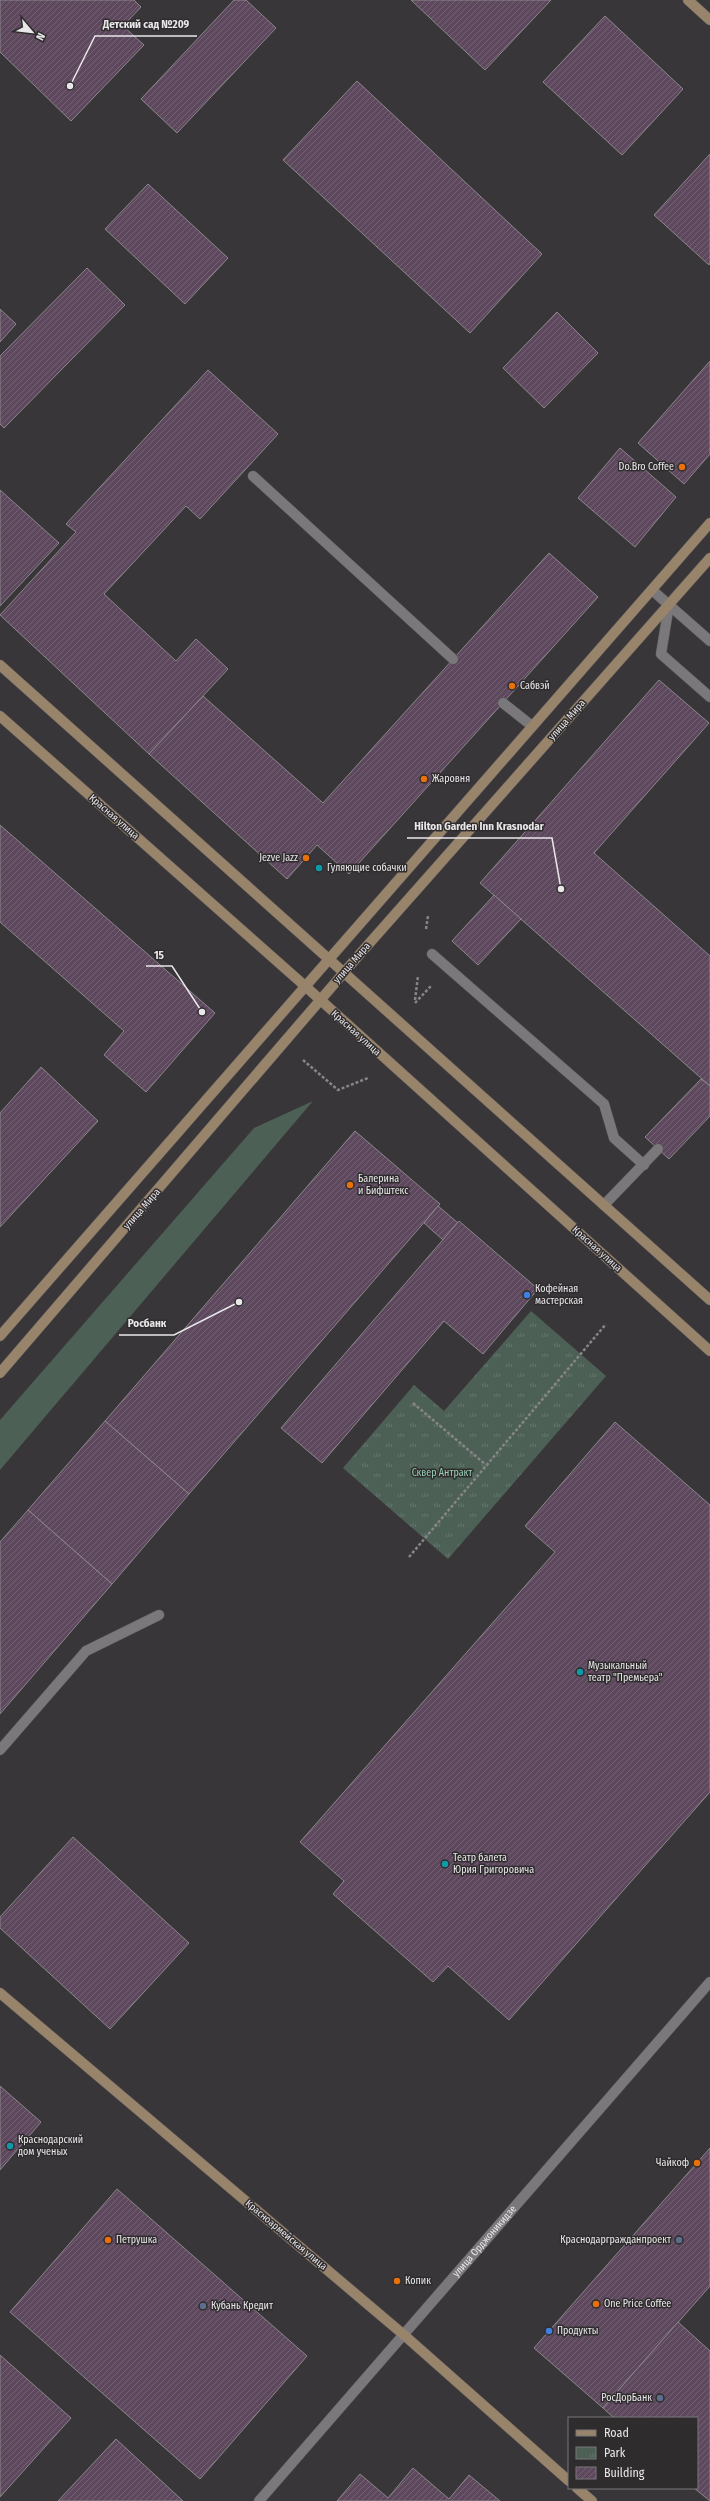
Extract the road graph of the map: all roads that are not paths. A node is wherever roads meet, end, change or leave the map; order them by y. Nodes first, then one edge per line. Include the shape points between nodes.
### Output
1 (688, 0) edge
2 (710, 20) edge
3 (252, 476) dead end
4 (710, 523) edge
5 (710, 558) edge
6 (652, 590) junction
7 (669, 605) junction
8 (710, 641) edge
9 (454, 659) dead end
10 (0, 665) edge
11 (710, 697) edge
12 (503, 703) dead end
13 (0, 716) edge
14 (532, 726) junction
15 (432, 954) dead end
16 (329, 958) junction
17 (344, 973) junction
18 (305, 986) junction
19 (320, 1000) junction
20 (658, 1148) dead end
21 (644, 1165) junction
22 (604, 1205) junction
23 (710, 1300) edge
24 (0, 1336) edge
25 (710, 1352) edge
26 (0, 1373) edge
27 (159, 1615) dead end
28 (0, 1750) edge
29 (710, 1982) edge
30 (0, 1993) edge
31 (404, 2335) junction
32 (568, 2480) edge
33 (578, 2489) edge
34 (259, 2501) edge
35 (592, 2501) edge

1 - 2 street
3 - 9 street
4 - 6 street, улица Мира
5 - 7 street, улица Мира
6 - 7 street
6 - 14 street, улица Мира
7 - 8 street
7 - 11 street via 661,654
7 - 17 street, улица Мира
10 - 16 street
12 - 14 street
13 - 18 street, Красная улица
14 - 16 street, улица Мира
15 - 21 street via 604,1104 614,1138
16 - 17 street
16 - 18 street, улица Мира
17 - 19 street, улица Мира
17 - 22 street
18 - 19 street, Красная улица
18 - 24 street, улица Мира
19 - 25 street, Красная улица
19 - 26 street, улица Мира
20 - 21 street
21 - 22 street
22 - 23 street
27 - 28 street via 86,1651
29 - 31 street, улица Орджоникидзе
30 - 31 street, Красноармейская улица
31 - 32 street, Красноармейская улица
31 - 34 street, улица Орджоникидзе
33 - 35 street

